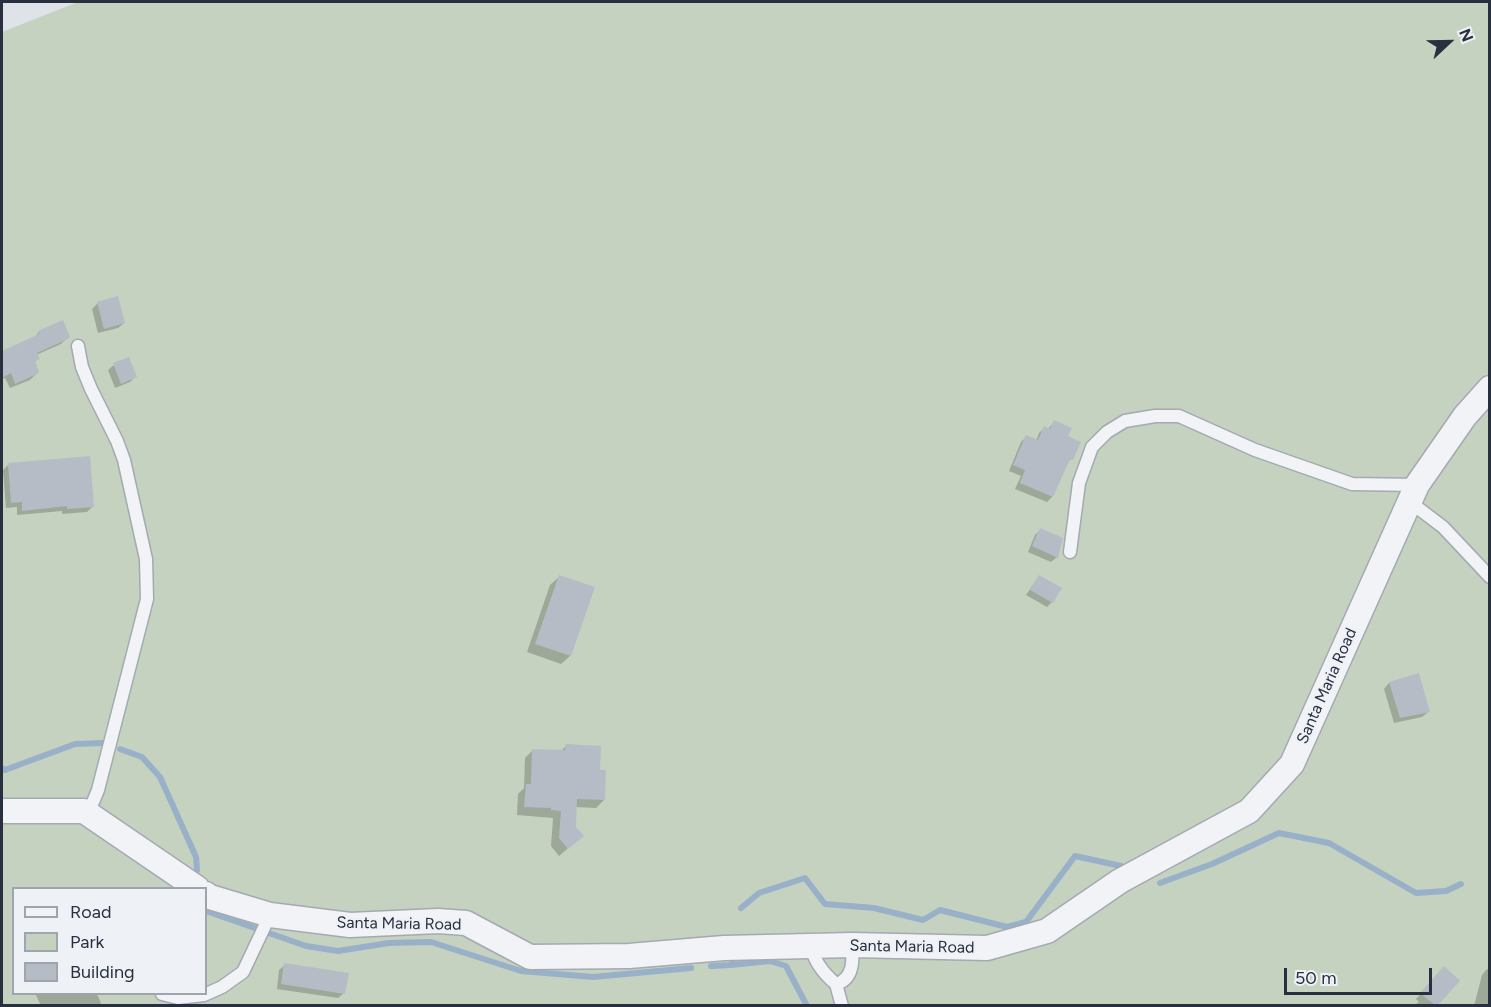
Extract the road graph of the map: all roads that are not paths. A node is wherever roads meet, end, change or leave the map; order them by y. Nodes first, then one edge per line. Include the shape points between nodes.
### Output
1 (78, 346) dead end
2 (1488, 394) edge
3 (1414, 494) junction
4 (1070, 552) dead end
5 (1490, 577) edge
6 (2, 811) edge
7 (88, 814) junction
8 (196, 887) edge
9 (207, 895) edge
10 (269, 918) junction
11 (852, 945) junction
12 (811, 946) junction
13 (836, 984) junction
14 (207, 994) edge
15 (168, 995) edge
16 (204, 995) edge
17 (842, 1005) edge

1 - 7 lane via 82,367 124,460 146,559 147,598 98,790
2 - 3 street, Santa Maria Road via 1465,416
3 - 4 lane via 1352,484 1255,450 1179,416 1125,421 1092,447 1078,483
3 - 5 lane
3 - 11 street, Santa Maria Road via 1292,764 1249,811 1120,881 1047,931 987,948
6 - 7 street
7 - 8 street
9 - 10 street, Santa Maria Road
10 - 12 street, Santa Maria Road via 350,925 466,923 530,957
10 - 14 lane via 243,972
11 - 12 street, Santa Maria Road
11 - 13 lane via 854,963 847,978
12 - 13 lane via 817,962
13 - 17 lane
15 - 16 lane

